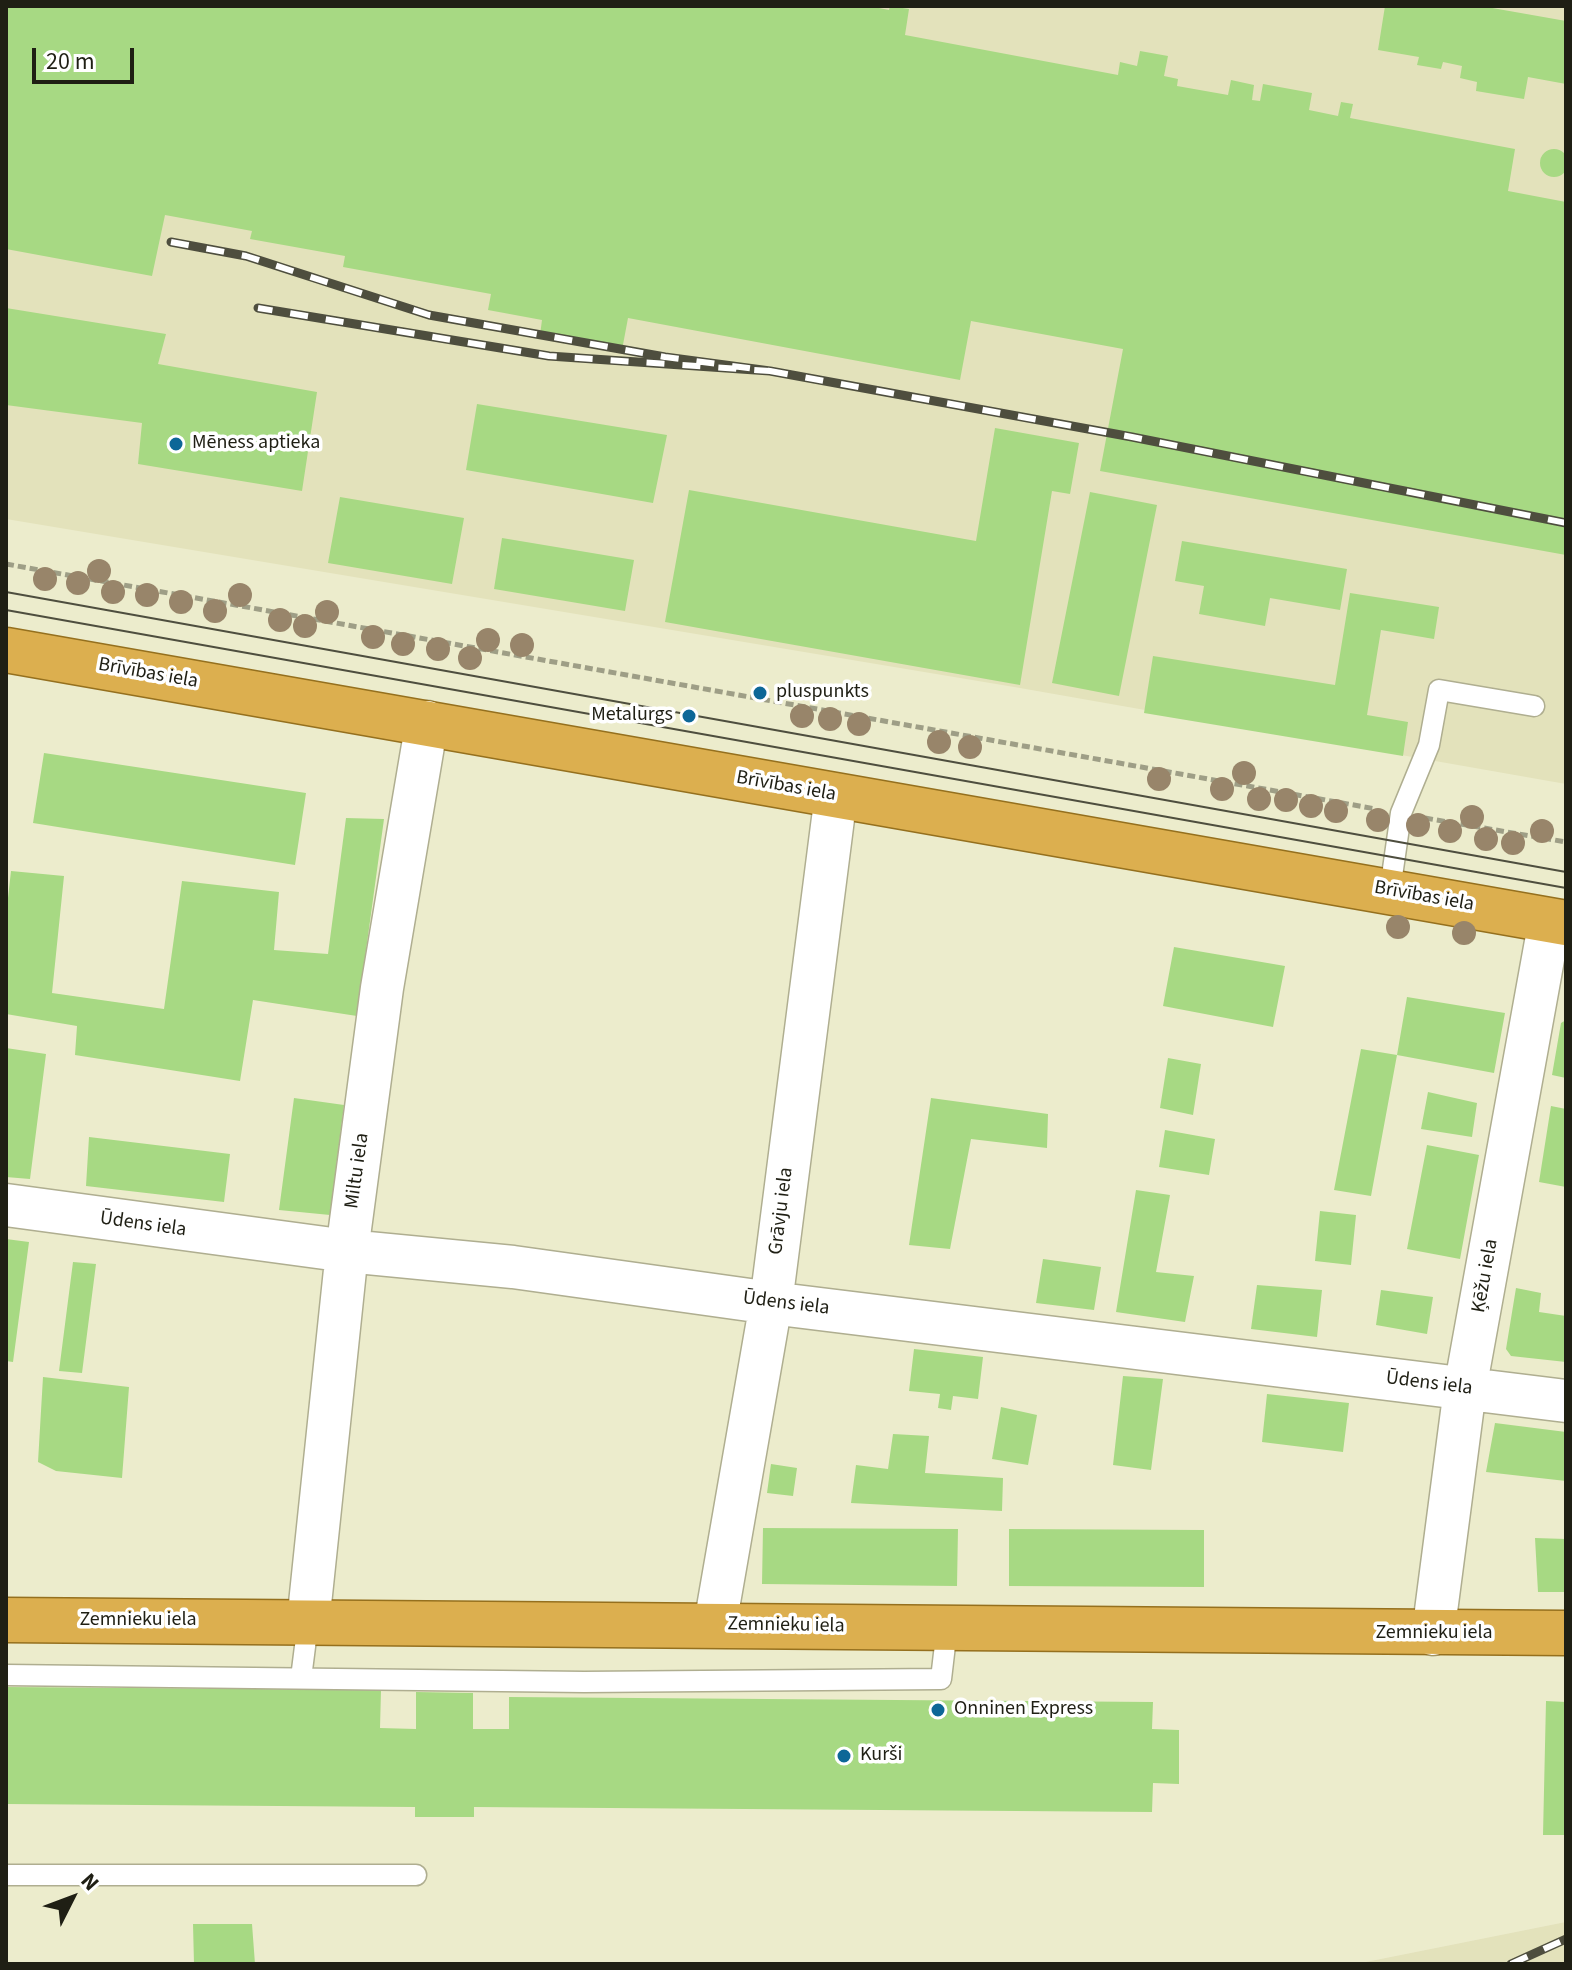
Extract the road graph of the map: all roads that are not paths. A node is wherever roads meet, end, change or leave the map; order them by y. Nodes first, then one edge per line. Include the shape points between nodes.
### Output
1 (6, 650) edge
2 (1534, 706) dead end
3 (427, 722) junction
4 (836, 795) junction
5 (1390, 890) junction
6 (1558, 921) edge
7 (6, 1205) edge
8 (347, 1251) junction
9 (771, 1303) junction
10 (1465, 1389) junction
11 (1566, 1401) edge
12 (6, 1620) edge
13 (308, 1623) junction
14 (715, 1625) junction
15 (947, 1628) junction
16 (1566, 1633) edge
17 (1433, 1634) junction
18 (6, 1675) edge
19 (301, 1678) junction
20 (6, 1875) edge
21 (416, 1875) dead end

1 - 3 highway, Brīvības iela
2 - 5 lane via 1439,690 1429,745 1401,813
3 - 4 highway, Brīvības iela
3 - 8 street, Miltu iela via 382,988
4 - 5 highway, Brīvības iela
4 - 9 street, Grāvju iela
5 - 6 highway, Brīvības iela
6 - 10 street, Ķēžu iela
7 - 8 street, Ūdens iela
8 - 9 street, Ūdens iela via 513,1267
8 - 13 street, Miltu iela
9 - 10 street, Ūdens iela
9 - 14 street, Grāvju iela
10 - 11 street, Ūdens iela
10 - 17 street, Ķēžu iela
12 - 13 highway, Zemnieku iela
13 - 14 highway, Zemnieku iela
13 - 19 lane
14 - 15 highway, Zemnieku iela
15 - 17 highway, Zemnieku iela
15 - 19 lane via 941,1679
16 - 17 highway, Zemnieku iela
18 - 19 lane
20 - 21 lane

